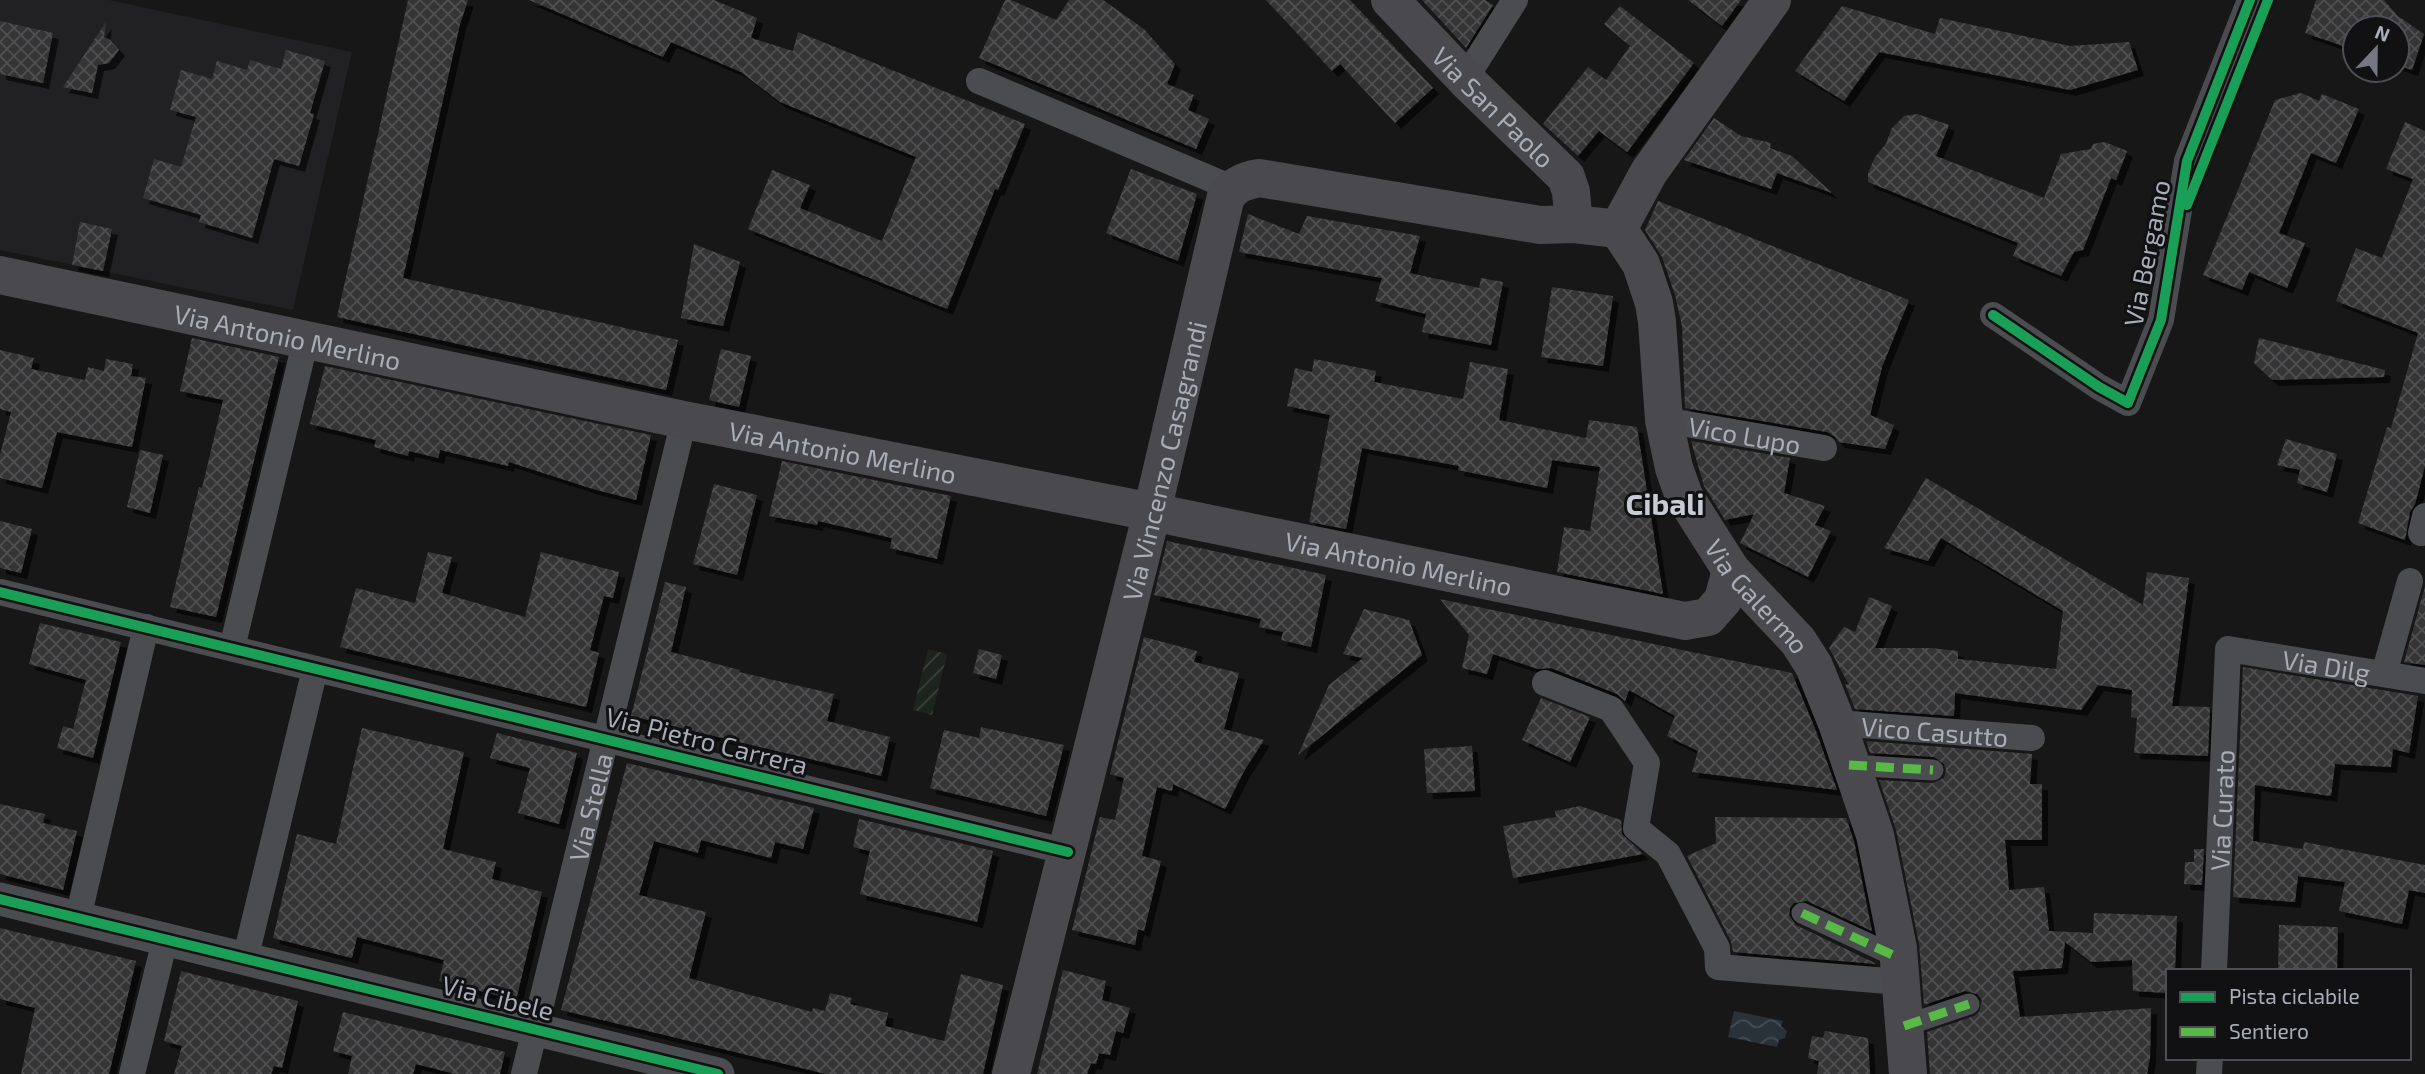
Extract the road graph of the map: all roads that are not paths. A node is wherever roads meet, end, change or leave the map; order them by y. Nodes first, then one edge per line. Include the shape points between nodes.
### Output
1 (1390, 0) edge
2 (1515, 0) edge
3 (1772, 0) edge
4 (2250, 0) edge
5 (1465, 79) junction
6 (979, 81) dead end
7 (1232, 188) junction
8 (1574, 224) junction
9 (1618, 229) junction
10 (0, 275) edge
11 (1993, 315) dead end
12 (306, 339) junction
13 (684, 420) junction
14 (1664, 420) junction
15 (1824, 449) dead end
16 (1152, 512) junction
17 (1731, 570) junction
18 (2410, 581) dead end
19 (0, 592) edge
20 (135, 625) junction
21 (232, 648) junction
22 (2228, 649) joint
23 (325, 671) junction
24 (2384, 674) junction
25 (2425, 681) edge
26 (1545, 683) dead end
27 (1837, 723) junction
28 (2032, 737) dead end
29 (608, 740) junction
30 (1849, 765) junction
31 (1933, 769) dead end
32 (1068, 852) junction
33 (0, 898) edge
34 (1802, 914) dead end
35 (78, 918) junction
36 (161, 953) junction
37 (256, 962) junction
38 (2214, 969) edge
39 (1899, 970) junction
40 (1969, 1004) dead end
41 (1904, 1026) junction
42 (535, 1030) junction
43 (132, 1074) edge
44 (524, 1074) edge
45 (718, 1074) edge
46 (1011, 1074) edge
47 (1908, 1074) edge

1 - 5 main road, Via San Paolo
2 - 5 street
3 - 9 main road via 1649,172
4 - 11 street, Via Bergamo via 2187,161 2161,320 2127,403
5 - 8 main road, Via San Paolo via 1566,177
6 - 7 street
7 - 8 main road via 1259,178 1534,224
7 - 16 main road, Via Vincenzo Casagrandi via 1222,209
8 - 9 main road
9 - 14 main road, Via Galermo via 1641,264 1654,303
10 - 12 main road, Via Antonio Merlino
12 - 13 main road, Via Antonio Merlino
12 - 21 street
13 - 16 main road, Via Antonio Merlino
13 - 29 street, Via Stella
14 - 15 street, Vico Lupo
14 - 17 main road, Via Galermo via 1684,496
16 - 17 main road, Via Antonio Merlino via 1685,621 1708,617 1723,600
16 - 32 main road, Via Vincenzo Casagrandi
17 - 27 main road, Via Galermo via 1798,641 1814,666
18 - 24 street
19 - 20 street
20 - 21 street, Via Pietro Carrera
20 - 35 street
21 - 23 street, Via Pietro Carrera
22 - 24 street, Via Dilg
22 - 38 street, Via Curato
23 - 29 street, Via Pietro Carrera
23 - 37 street
24 - 25 street, Via Dilg
26 - 39 street via 1611,709 1647,763 1636,828 1668,854 1717,948 1718,967
27 - 28 street, Vico Casutto
27 - 30 main road, Via Galermo
29 - 32 street, Via Pietro Carrera
29 - 42 street, Via Stella
30 - 31 street
30 - 39 main road, Via Galermo via 1875,835
32 - 46 main road, Via Vincenzo Casagrandi
33 - 35 street, Via Cibele
34 - 39 street
35 - 36 street, Via Cibele
36 - 37 street, Via Cibele
36 - 43 street
37 - 42 street, Via Cibele
39 - 41 main road, Via Galermo
40 - 41 street
41 - 47 main road, Via Galermo
42 - 44 street, Via Stella
42 - 45 street, Via Cibele

